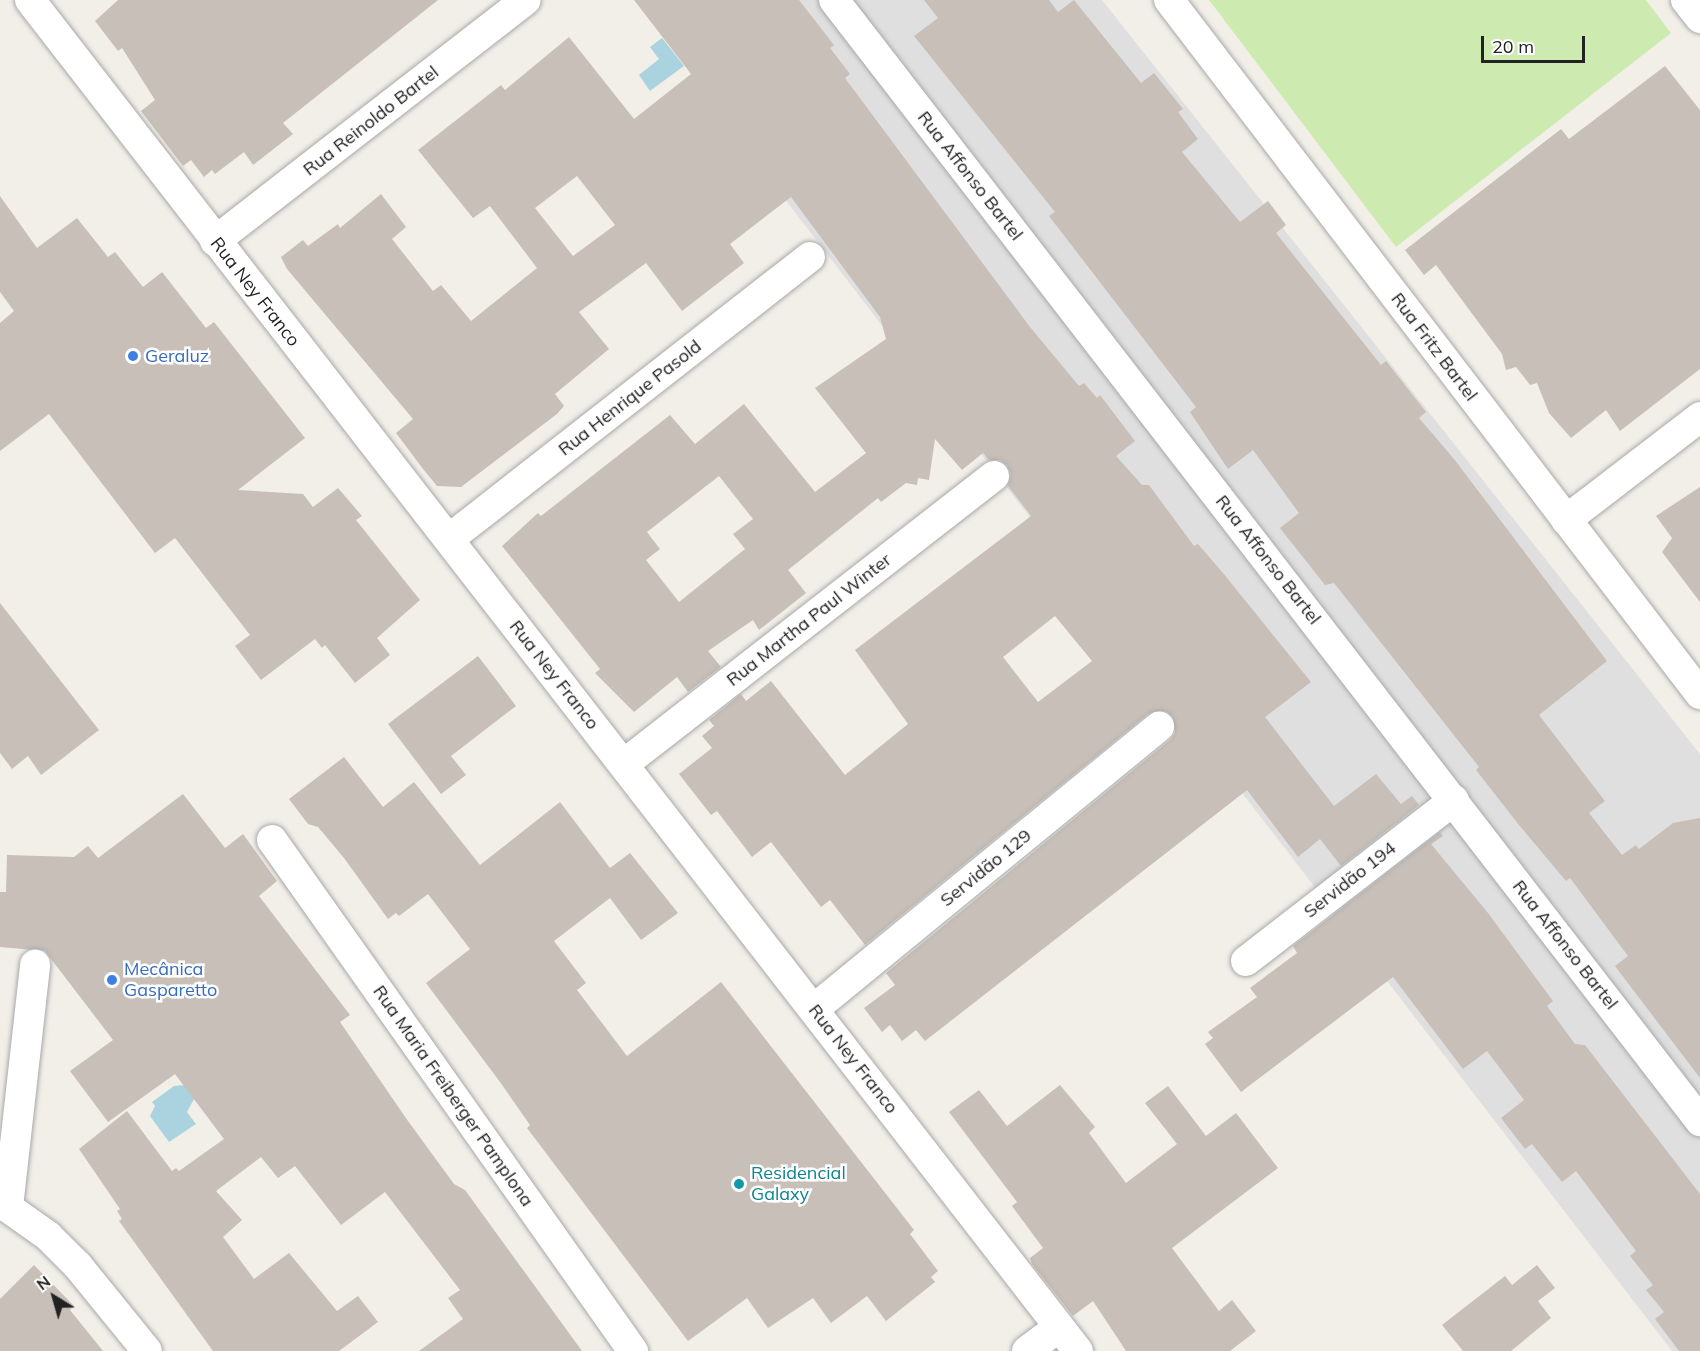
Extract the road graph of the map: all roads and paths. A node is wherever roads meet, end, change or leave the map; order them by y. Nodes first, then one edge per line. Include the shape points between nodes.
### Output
1 (30, 0) edge
2 (526, 0) edge
3 (834, 0) edge
4 (1169, 0) edge
5 (1686, 0) edge
6 (1700, 18) edge
7 (215, 242) junction
8 (810, 257) dead end
9 (1700, 417) edge
10 (994, 476) dead end
11 (1566, 520) junction
12 (449, 539) junction
13 (1700, 693) edge
14 (1159, 727) dead end
15 (624, 764) junction
16 (1454, 800) junction
17 (272, 840) dead end
18 (1246, 961) dead end
19 (34, 965) dead end
20 (814, 1009) junction
21 (1700, 1121) edge
22 (4, 1204) edge
23 (1059, 1327) junction
24 (147, 1351) edge
25 (633, 1351) edge
26 (1027, 1351) edge
27 (1078, 1351) edge

1 - 7 street, Rua Ney Franco
2 - 7 street, Rua Reinoldo Bartel
3 - 16 street, Rua Affonso Bartel
4 - 11 street, Rua Fritz Bartel
5 - 6 street
7 - 12 street, Rua Ney Franco
8 - 12 street, Rua Henrique Pasold
9 - 11 street
10 - 15 street, Rua Martha Paul Winter
11 - 13 street, Rua Fritz Bartel
12 - 15 street, Rua Ney Franco
14 - 20 street, Servidão 129
15 - 20 street, Rua Ney Franco
16 - 18 street, Servidão 194
16 - 21 street, Rua Affonso Bartel
17 - 25 street, Rua Maria Freiberger Pamplona
19 - 22 street
20 - 23 street, Rua Ney Franco
22 - 24 street via 48,1236 78,1266
23 - 26 street
23 - 27 street, Rua Ney Franco

